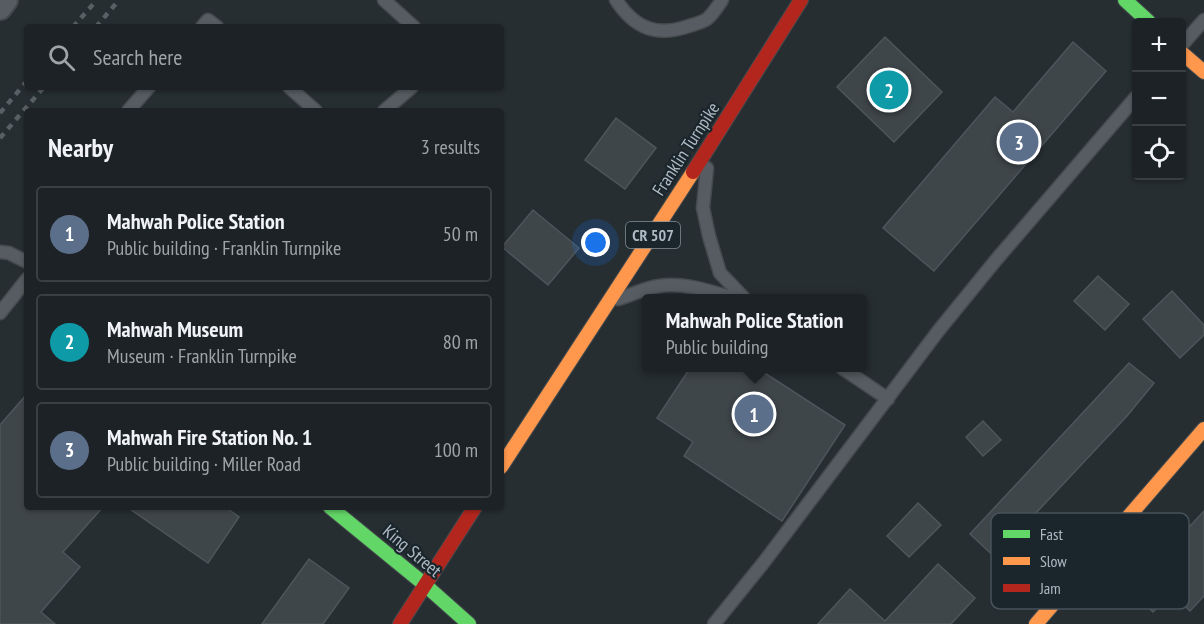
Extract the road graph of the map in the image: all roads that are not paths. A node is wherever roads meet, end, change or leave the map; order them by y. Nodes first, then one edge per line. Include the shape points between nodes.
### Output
1 (6, 0) edge
2 (384, 0) edge
3 (616, 0) edge
4 (722, 0) edge
5 (801, 0) edge
6 (1125, 0) edge
7 (0, 8) edge
8 (1145, 18) edge
9 (1204, 20) edge
10 (411, 24) edge
11 (1186, 40) edge
12 (1186, 56) edge
13 (1204, 72) edge
14 (146, 90) edge
15 (292, 90) edge
16 (408, 90) edge
17 (1132, 103) edge
18 (131, 108) edge
19 (313, 108) edge
20 (388, 108) edge
21 (709, 148) junction
22 (0, 252) edge
23 (24, 260) edge
24 (24, 283) edge
25 (720, 294) edge
26 (740, 294) edge
27 (609, 302) junction
28 (0, 313) edge
29 (848, 372) edge
30 (888, 399) junction
31 (1204, 429) edge
32 (504, 462) edge
33 (334, 510) edge
34 (473, 510) edge
35 (1132, 513) edge
36 (424, 584) junction
37 (1049, 609) edge
38 (400, 624) edge
39 (469, 624) edge
40 (714, 624) edge
41 (1036, 624) edge

1 - 7 street
2 - 10 lane
3 - 4 lane via 635,22 670,32 707,19
5 - 21 main road, Franklin Turnpike / CR 507
6 - 8 main road
9 - 11 lane
12 - 13 main road
14 - 18 lane
15 - 19 lane
16 - 20 lane
17 - 30 lane via 996,260
21 - 26 lane via 703,208 720,273
21 - 27 main road, Franklin Turnpike / CR 507
22 - 23 lane
24 - 28 lane
25 - 27 lane via 676,285 657,286
27 - 32 main road, Franklin Turnpike / CR 507
29 - 30 lane
30 - 40 lane
31 - 35 main road
33 - 36 main road, King Street
34 - 36 main road
36 - 38 main road
36 - 39 main road, King Street
37 - 41 main road

